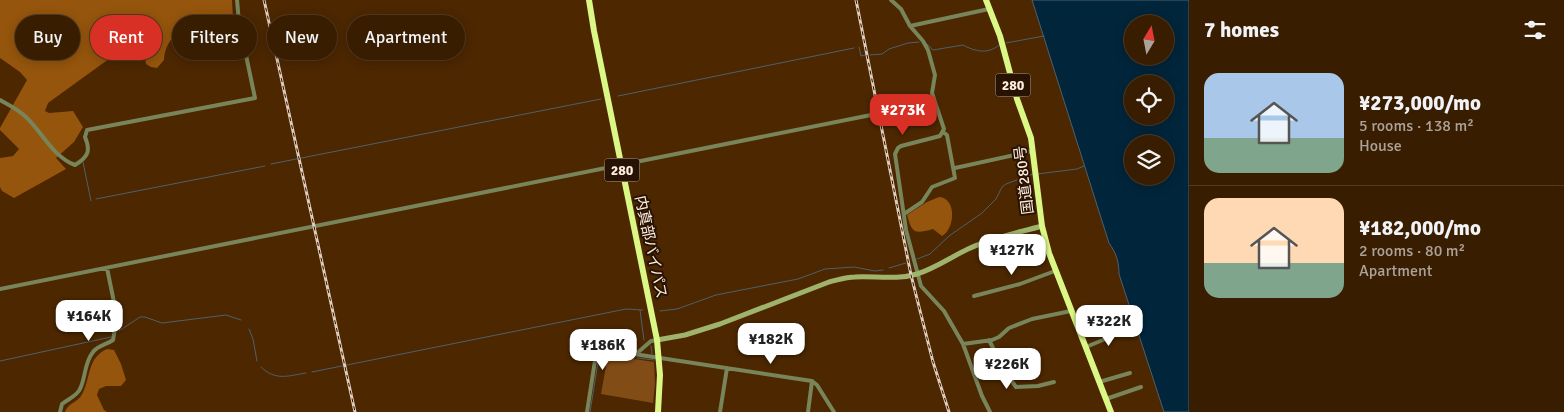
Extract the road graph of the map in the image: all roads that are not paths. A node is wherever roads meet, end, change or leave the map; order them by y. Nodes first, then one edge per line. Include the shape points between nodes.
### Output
1 (237, 0) edge
2 (589, 0) edge
3 (891, 0) edge
4 (986, 0) edge
5 (989, 9) junction
6 (910, 26) junction
7 (0, 100) edge
8 (871, 115) dead end
9 (943, 132) junction
10 (1033, 151) junction
11 (621, 166) junction
12 (955, 168) junction
13 (904, 214) junction
14 (1042, 226) junction
15 (107, 268) junction
16 (1056, 271) junction
17 (917, 274) junction
18 (0, 289) edge
19 (974, 296) dead end
20 (1072, 311) junction
21 (1123, 329) dead end
22 (657, 340) junction
23 (989, 340) junction
24 (963, 344) junction
25 (1086, 347) junction
26 (636, 354) junction
27 (659, 358) junction
28 (727, 368) junction
29 (1130, 373) dead end
30 (812, 381) junction
31 (1054, 382) dead end
32 (1099, 382) junction
33 (1141, 387) dead end
34 (1106, 399) junction
35 (60, 412) edge
36 (587, 412) edge
37 (658, 412) edge
38 (720, 412) edge
39 (808, 412) edge
40 (834, 412) edge
41 (990, 412) edge
42 (1111, 412) edge

1 - 7 street via 255,98 87,130 87,155 75,165 55,151 22,113
2 - 11 highway, 内真部バイパス / 280
3 - 6 street via 901,9
4 - 5 highway, 国道280号 / 280
5 - 6 street
5 - 10 highway, 国道280号 / 280 via 1000,36
6 - 9 street via 928,50 935,75 932,93
8 - 11 street
9 - 12 street via 947,135
9 - 13 street via 936,138 901,146 896,152 894,158
10 - 12 street
10 - 14 highway, 国道280号 / 280
11 - 15 street
11 - 22 highway, 内真部バイパス / 280
12 - 13 street via 954,179 932,186 922,202
13 - 17 street
14 - 16 highway, 国道280号 / 280
14 - 17 street via 984,242
15 - 18 street
15 - 35 street via 117,317 113,340 97,346 85,366 80,389 62,404
16 - 19 street
16 - 20 highway, 国道280号 / 280
17 - 22 street via 855,277 829,282 720,324
17 - 24 street via 921,286 944,311
20 - 23 street via 1032,319
20 - 25 highway, 国道280号 / 280
21 - 25 street
22 - 26 street
22 - 27 highway, 内真部バイパス / 280
23 - 24 street
23 - 31 street via 1016,387
24 - 41 street
25 - 32 highway, 国道280号 / 280
26 - 27 street
26 - 36 street via 601,349 596,354
27 - 28 street
27 - 37 highway, 内真部バイパス / 280
28 - 30 street
28 - 38 street
29 - 32 street
30 - 39 street
30 - 40 street
32 - 34 highway, 国道280号 / 280
33 - 34 street
34 - 42 highway, 国道280号 / 280

